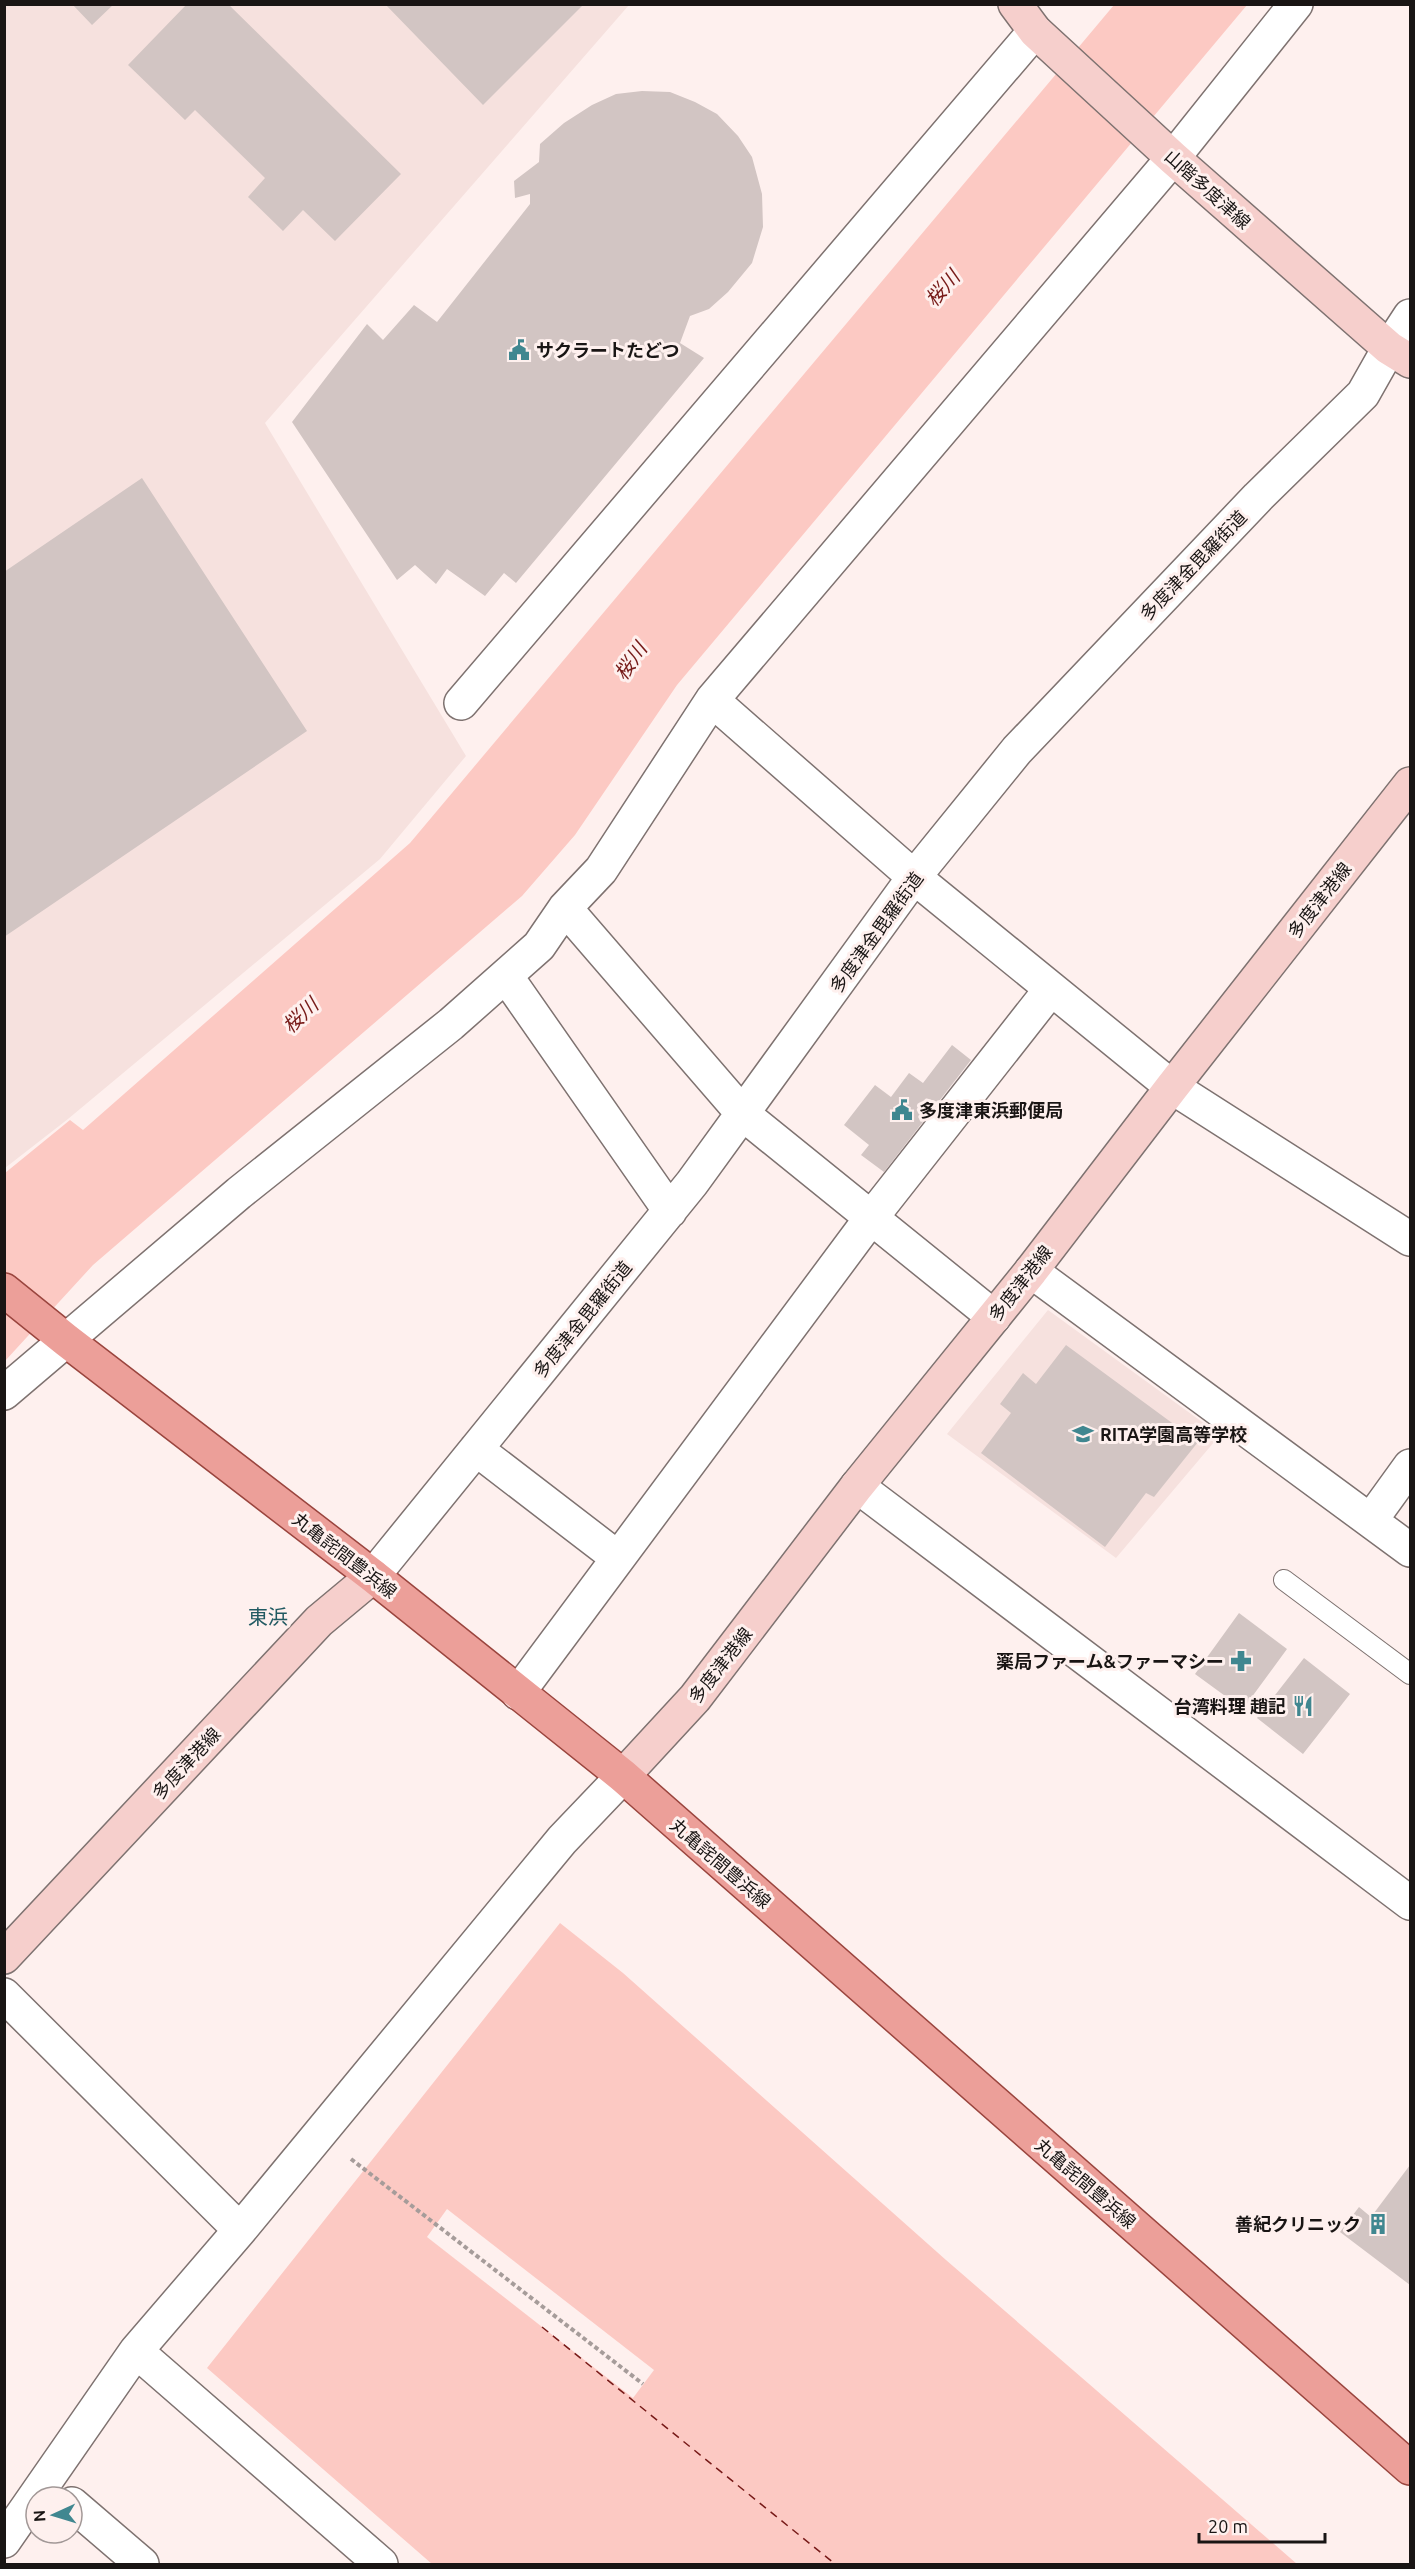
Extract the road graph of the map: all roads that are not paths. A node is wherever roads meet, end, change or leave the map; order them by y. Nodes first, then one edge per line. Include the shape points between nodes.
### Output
1 (1016, 4) edge
2 (1296, 4) edge
3 (1035, 31) junction
4 (1173, 158) junction
5 (1410, 316) edge
6 (1400, 355) edge
7 (712, 700) junction
8 (461, 703) dead end
9 (1410, 784) edge
10 (914, 877) junction
11 (565, 908) junction
12 (506, 976) junction
13 (1051, 988) junction
14 (1172, 1087) junction
15 (743, 1114) junction
16 (670, 1211) junction
17 (871, 1218) junction
18 (1410, 1239) edge
19 (1031, 1270) junction
20 (4, 1290) edge
21 (994, 1317) junction
22 (66, 1340) junction
23 (4, 1393) edge
24 (476, 1449) junction
25 (1410, 1466) edge
26 (857, 1486) junction
27 (1371, 1520) junction
28 (1410, 1550) edge
29 (618, 1558) junction
30 (373, 1576) junction
31 (1284, 1580) dead end
32 (1410, 1674) edge
33 (518, 1693) junction
34 (623, 1776) junction
35 (1410, 1903) edge
36 (4, 1957) edge
37 (4, 1995) edge
38 (240, 2230) junction
39 (136, 2351) junction
40 (1410, 2468) edge
41 (57, 2485) edge
42 (84, 2514) edge
43 (24, 2521) edge
44 (4, 2541) edge
45 (142, 2565) edge
46 (381, 2565) edge

1 - 3 main road, 山階多度津線
2 - 4 street
3 - 4 main road, 山階多度津線
3 - 8 street
4 - 6 main road, 山階多度津線
4 - 7 street
5 - 6 street, 多度津金毘羅街道
6 - 10 street, 多度津金毘羅街道 via 1017,750
7 - 10 street
7 - 11 street via 601,870
9 - 14 main road, 多度津港線
10 - 13 street
10 - 15 street, 多度津金毘羅街道
11 - 12 street via 539,946
11 - 15 street
12 - 16 street
12 - 22 street
13 - 14 street
13 - 17 street
14 - 18 street
14 - 19 main road, 多度津港線
15 - 16 street, 多度津金毘羅街道
15 - 17 street
16 - 24 street, 多度津金毘羅街道
17 - 21 street
17 - 29 street
19 - 21 main road, 多度津港線
19 - 27 street
20 - 22 main road, 丸亀詫間豊浜線
21 - 26 main road, 多度津港線
22 - 23 street
22 - 30 main road, 丸亀詫間豊浜線
24 - 29 street
24 - 30 street, 多度津金毘羅街道
25 - 27 street
26 - 34 main road, 多度津港線 via 695,1698
26 - 35 street
27 - 28 street
29 - 33 street
30 - 33 main road, 丸亀詫間豊浜線
30 - 36 main road, 多度津港線 via 319,1621
31 - 32 lane
33 - 34 main road, 丸亀詫間豊浜線
34 - 38 street via 561,1840
34 - 40 main road, 丸亀詫間豊浜線
37 - 38 street
38 - 39 street
39 - 41 street
39 - 46 street
42 - 45 street
43 - 44 street

